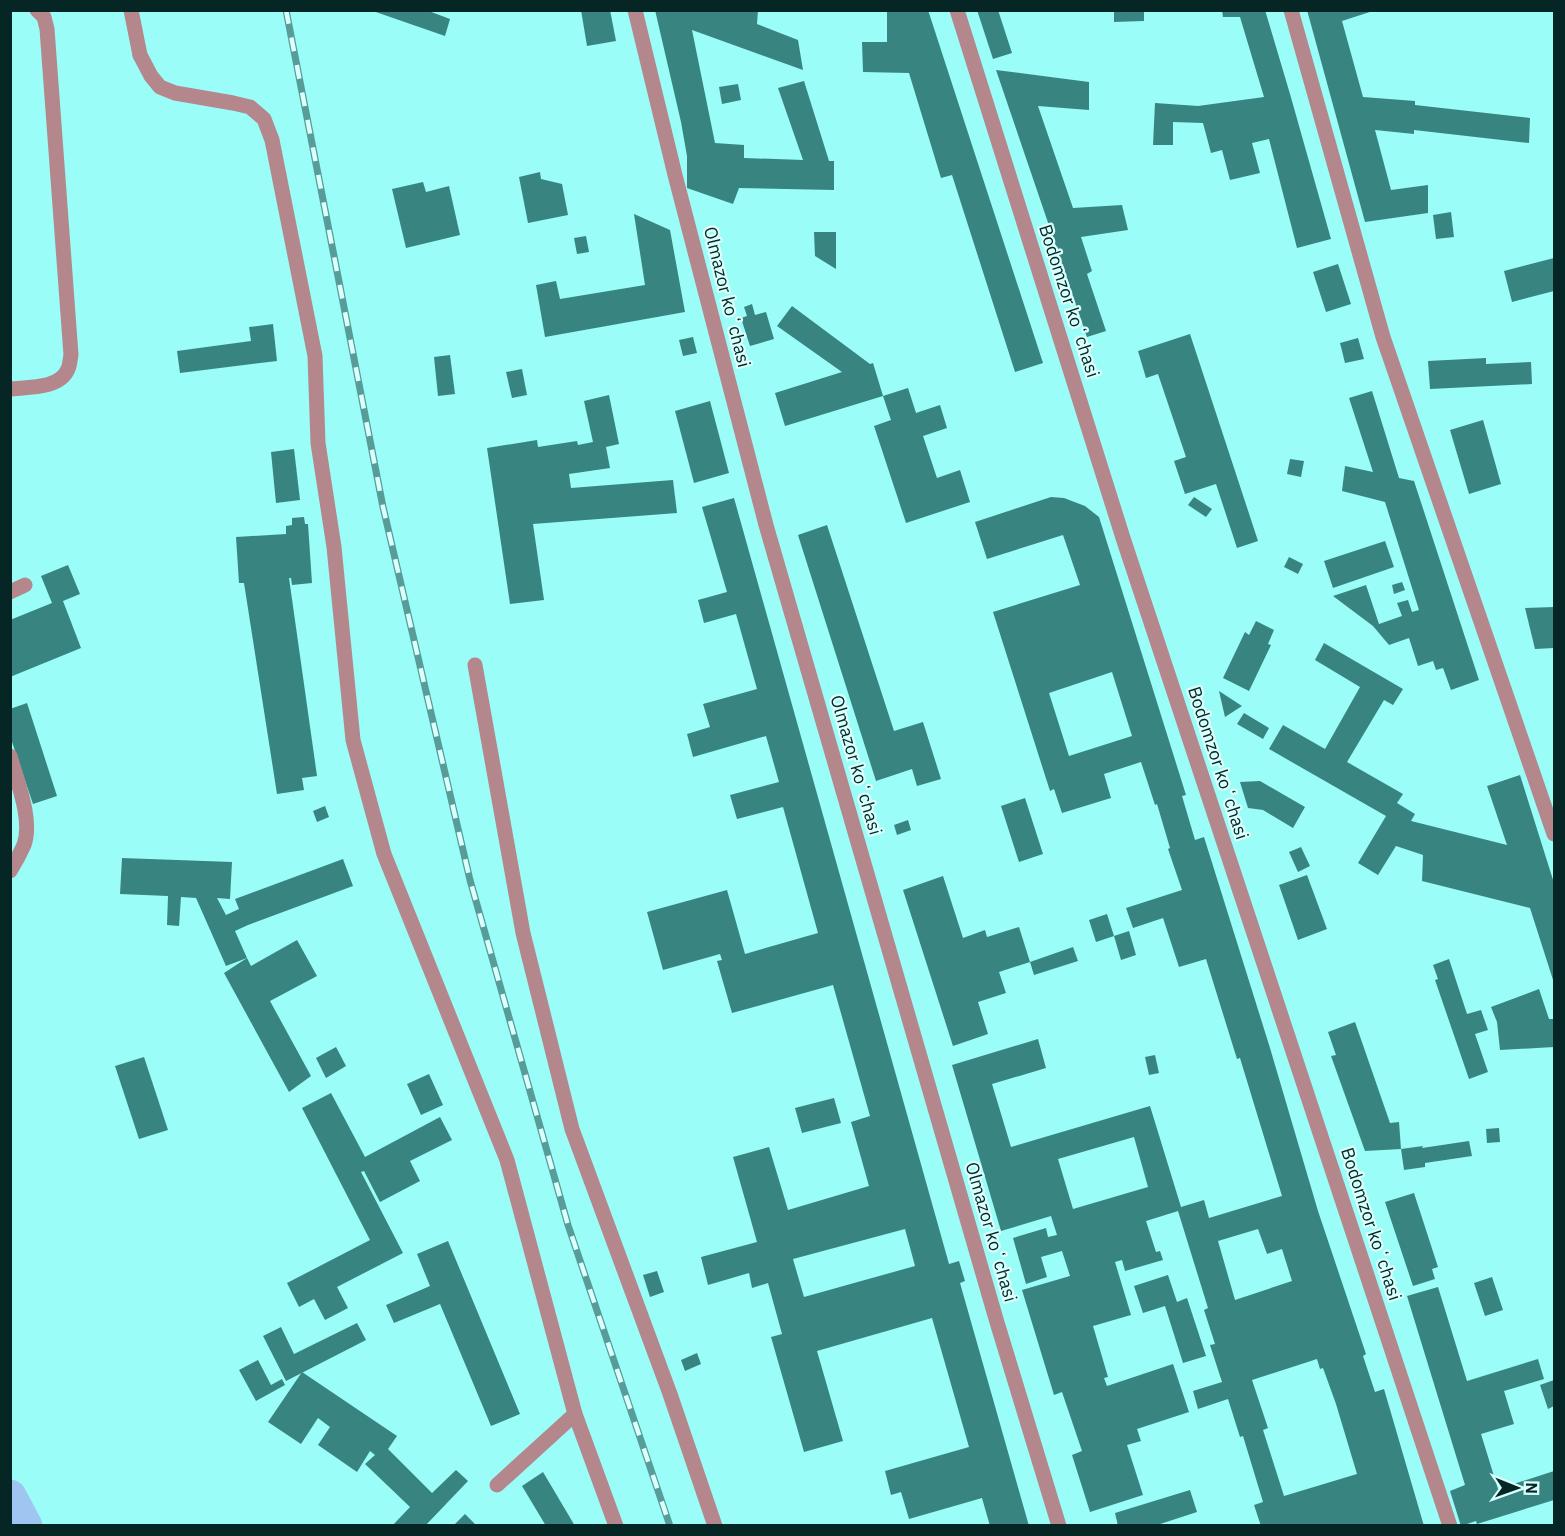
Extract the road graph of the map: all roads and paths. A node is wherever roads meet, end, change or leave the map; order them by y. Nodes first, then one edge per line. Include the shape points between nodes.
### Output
1 (37, 10) edge
2 (131, 10) edge
3 (635, 10) edge
4 (957, 10) edge
5 (1291, 10) edge
6 (10, 389) edge
7 (26, 585) dead end
8 (10, 592) edge
9 (475, 665) dead end
10 (10, 756) edge
11 (1554, 834) edge
12 (10, 871) edge
13 (575, 1414) junction
14 (497, 1485) dead end
15 (616, 1526) edge
16 (715, 1526) edge
17 (1059, 1526) edge
18 (1450, 1526) edge

1 - 6 street via 47,29 70,355 68,370 58,381
2 - 13 street via 140,55 160,87 250,107 264,119 272,140 315,356 318,443 334,547 353,740 384,854 507,1160
3 - 17 street, Olmazor koʻchasi via 766,525
4 - 18 street, Bodomzor koʻchasi via 1123,537
5 - 11 street via 1383,337
7 - 8 street
9 - 16 street via 523,933 572,1129
10 - 12 street via 27,825 25,843
13 - 14 street
13 - 15 street

